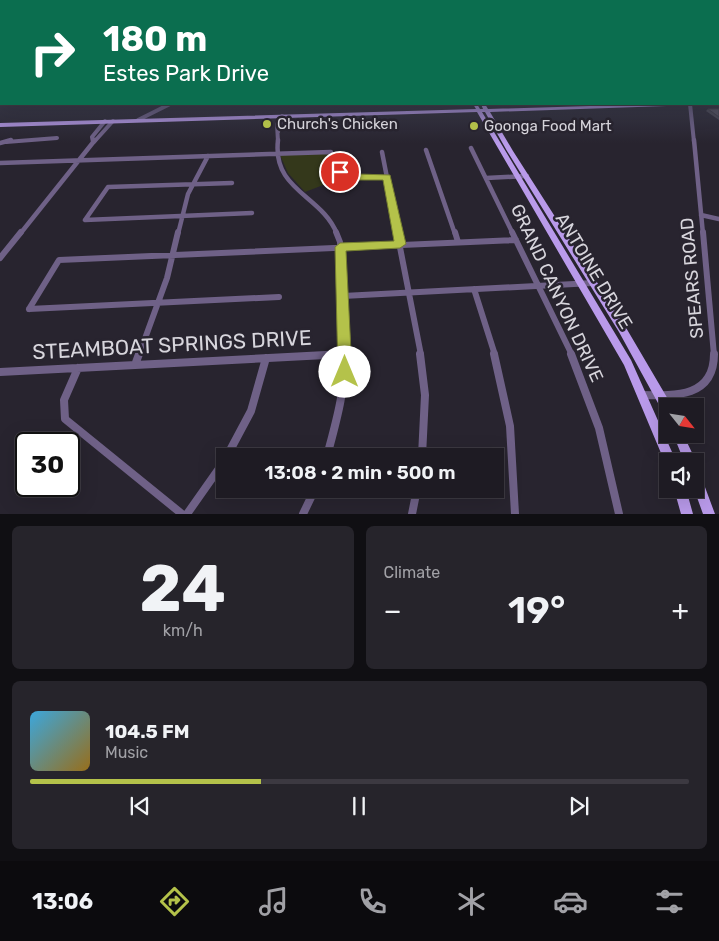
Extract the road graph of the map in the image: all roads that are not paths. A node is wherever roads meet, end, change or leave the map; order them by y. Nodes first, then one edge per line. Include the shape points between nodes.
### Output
1 (168, 105) edge
2 (620, 105) edge
3 (690, 105) edge
4 (481, 107) edge
5 (282, 116) junction
6 (138, 120) junction
7 (105, 121) junction
8 (113, 121) junction
9 (0, 125) edge
10 (56, 138) dead end
11 (93, 142) junction
12 (0, 143) edge
13 (503, 146) junction
14 (472, 148) dead end
15 (426, 150) dead end
16 (382, 152) dead end
17 (277, 154) junction
18 (208, 156) junction
19 (77, 161) junction
20 (0, 163) edge
21 (517, 176) junction
22 (527, 176) junction
23 (387, 177) junction
24 (486, 178) junction
25 (232, 183) dead end
26 (192, 184) junction
27 (252, 213) dead end
28 (702, 215) junction
29 (182, 216) junction
30 (719, 219) edge
31 (516, 240) junction
32 (458, 242) junction
33 (400, 244) junction
34 (340, 247) junction
35 (174, 254) junction
36 (0, 258) edge
37 (593, 283) junction
38 (581, 284) junction
39 (539, 286) junction
40 (474, 289) junction
41 (409, 292) junction
42 (343, 296) junction
43 (279, 297) dead end
44 (158, 303) junction
45 (345, 354) junction
46 (266, 358) junction
47 (135, 365) junction
48 (78, 368) junction
49 (0, 372) edge
50 (643, 395) junction
51 (661, 396) junction
52 (231, 448) edge
53 (329, 448) edge
54 (422, 448) edge
55 (667, 453) edge
56 (216, 473) edge
57 (311, 498) edge
58 (415, 498) edge
59 (683, 498) edge
60 (703, 498) edge
61 (182, 514) edge
62 (187, 514) edge
63 (303, 514) edge
64 (412, 514) edge
65 (515, 514) edge
66 (619, 514) edge
67 (687, 514) edge
68 (709, 514) edge

1 - 6 street
2 - 4 main road
3 - 28 street, SPEARS ROAD
4 - 5 main road
4 - 13 main road, ANTOINE DRIVE
5 - 6 main road
5 - 17 street
6 - 8 main road
7 - 8 main road
7 - 9 main road
7 - 11 street via 92,137
8 - 11 street
10 - 12 street
11 - 19 street
13 - 21 main road, ANTOINE DRIVE
13 - 22 main road, ANTOINE DRIVE
14 - 24 street, GRAND CANYON DRIVE
15 - 32 street
16 - 23 street
17 - 18 street
17 - 23 street via 331,152 332,164 346,174 360,178
17 - 34 street via 290,182 334,224
18 - 19 street
18 - 26 street
19 - 20 street
19 - 36 street
21 - 22 street
21 - 24 street
21 - 38 main road, ANTOINE DRIVE
22 - 37 main road, ANTOINE DRIVE
23 - 33 street
24 - 31 street, GRAND CANYON DRIVE
25 - 26 street
26 - 29 street
26 - 29 street via 108,187 85,220
27 - 29 street
28 - 30 street
28 - 51 street, SPEARS ROAD via 714,340 713,370 699,387 686,393
29 - 35 street
31 - 32 street
31 - 39 street, GRAND CANYON DRIVE
32 - 33 street
33 - 34 street
33 - 41 street
34 - 35 street
34 - 42 street
35 - 44 street
35 - 44 street via 59,260 29,309
37 - 38 street
37 - 51 main road, ANTOINE DRIVE
38 - 39 street
38 - 50 main road, ANTOINE DRIVE via 628,363
39 - 40 street
39 - 66 street, GRAND CANYON DRIVE via 567,342 588,396 609,463
40 - 41 street
40 - 65 street via 505,390 514,455
41 - 42 street
41 - 54 street via 425,395
42 - 45 street
43 - 44 street
44 - 47 street
45 - 46 street, STEAMBOAT SPRINGS DRIVE
45 - 53 street via 341,405
46 - 47 street, STEAMBOAT SPRINGS DRIVE
46 - 52 street via 251,411
47 - 48 street, STEAMBOAT SPRINGS DRIVE
48 - 49 street, STEAMBOAT SPRINGS DRIVE
48 - 61 street via 63,401 61,411 65,419
50 - 51 street, SPEARS ROAD
50 - 55 main road, ANTOINE DRIVE
56 - 62 street
57 - 63 street
58 - 64 street
59 - 67 main road
60 - 68 main road

